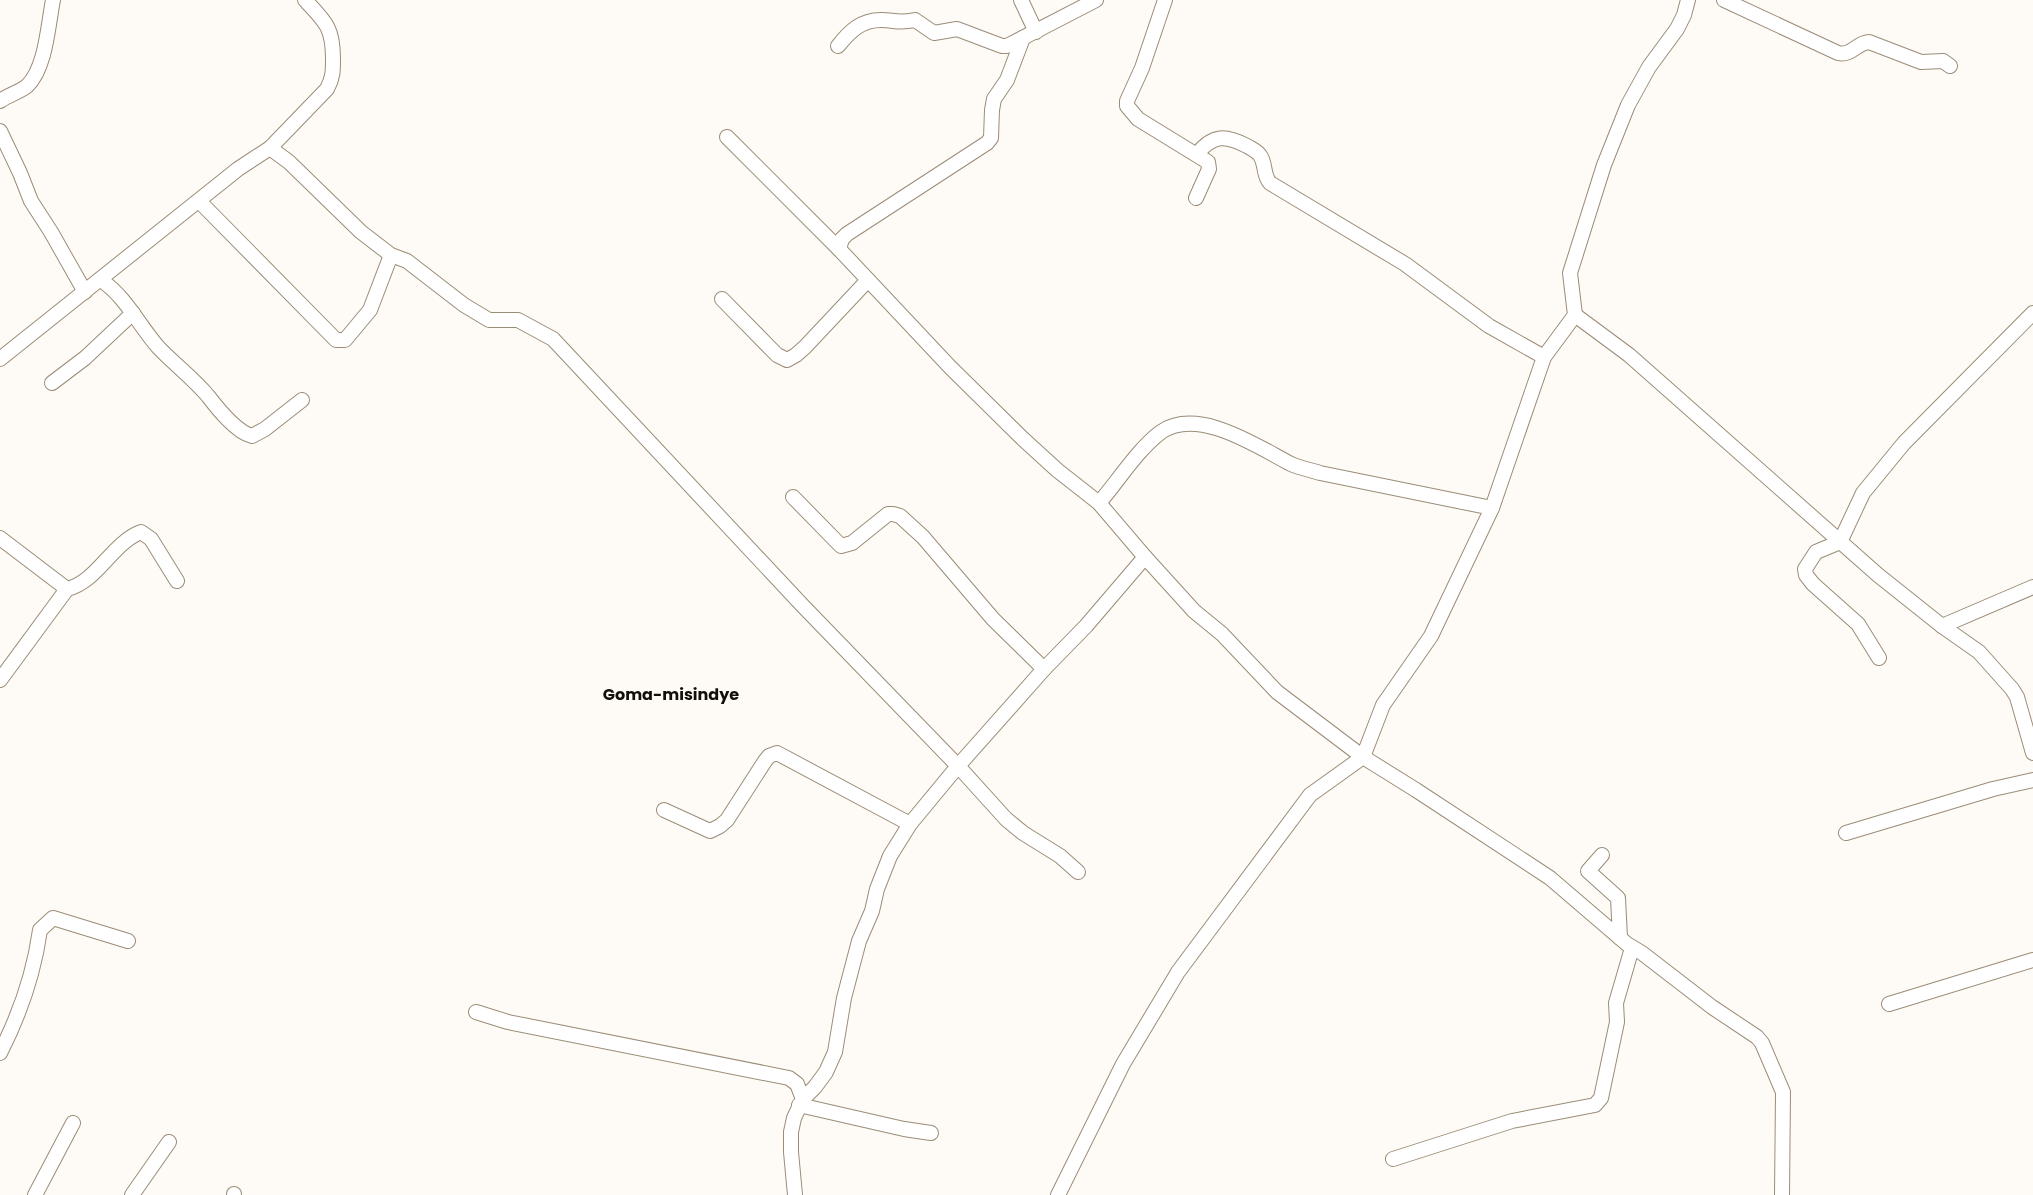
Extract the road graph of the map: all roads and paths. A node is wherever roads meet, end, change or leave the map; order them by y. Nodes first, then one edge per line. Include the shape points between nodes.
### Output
1 (53, 0) edge
2 (305, 0) edge
3 (1021, 0) edge
4 (1096, 0) edge
5 (1165, 0) edge
6 (1688, 0) edge
7 (1724, 0) edge
8 (1029, 35) junction
9 (838, 46) dead end
10 (1950, 66) dead end
11 (0, 101) edge
12 (0, 131) edge
13 (727, 137) dead end
14 (270, 148) junction
15 (1197, 154) junction
16 (1196, 198) dead end
17 (199, 201) junction
18 (839, 249) junction
19 (391, 254) junction
20 (101, 280) junction
21 (868, 280) junction
22 (85, 292) junction
23 (722, 300) dead end
24 (134, 313) junction
25 (1575, 315) junction
26 (2032, 317) edge
27 (1544, 357) junction
28 (0, 359) edge
29 (52, 383) dead end
30 (302, 400) dead end
31 (793, 496) dead end
32 (1099, 503) junction
33 (1492, 508) junction
34 (0, 538) edge
35 (1840, 542) junction
36 (1145, 558) junction
37 (177, 581) dead end
38 (2033, 587) edge
39 (67, 589) junction
40 (1942, 626) junction
41 (1879, 658) dead end
42 (1044, 669) junction
43 (0, 680) edge
44 (2033, 753) edge
45 (1363, 757) junction
46 (958, 766) junction
47 (2033, 780) edge
48 (664, 810) dead end
49 (910, 824) junction
50 (1846, 833) dead end
51 (1602, 855) dead end
52 (1078, 872) dead end
53 (1620, 938) junction
54 (128, 941) dead end
55 (1632, 948) junction
56 (2033, 960) edge
57 (1889, 1004) dead end
58 (476, 1012) dead end
59 (0, 1053) edge
60 (801, 1102) junction
61 (73, 1123) dead end
62 (931, 1133) dead end
63 (169, 1142) dead end
64 (1393, 1159) dead end
65 (35, 1195) edge
66 (132, 1195) edge
67 (795, 1195) edge
68 (1058, 1195) edge
69 (1782, 1195) edge

1 - 11 street via 38,70 27,86
2 - 14 street via 328,27 332,37 333,79 327,89
3 - 8 street
4 - 8 street
5 - 15 street via 1127,106 1138,119
6 - 25 street via 1677,29 1649,68 1628,105 1604,165 1570,273
7 - 10 street via 1838,53 1847,54 1861,44 1869,42 1921,62 1943,61
8 - 9 street via 1002,46 957,29 934,32 915,20 902,23 882,20 859,25
8 - 18 street via 1007,80 994,99 991,138 987,144 847,234 842,239
12 - 22 street via 31,201
13 - 18 street
14 - 17 street via 238,169
14 - 19 street via 289,162 361,232
15 - 16 street via 1208,162 1209,169
15 - 27 street via 1210,142 1227,138 1232,138 1257,152 1264,164 1264,175 1270,183 1405,264 1489,326
17 - 19 street via 336,340 345,340 370,310
17 - 20 street
18 - 21 street
19 - 46 street via 407,261 489,320 518,320 553,339 802,606
20 - 22 street
20 - 24 street via 114,289
21 - 23 street via 805,347 787,360 777,356
21 - 32 street via 950,367 1022,438
22 - 28 street
24 - 29 street via 85,358
24 - 30 street via 166,355 207,396 219,412 244,434 252,436 265,429
25 - 27 street
25 - 35 street via 1629,355
26 - 35 street via 1904,443 1863,493
27 - 33 street
31 - 42 street via 841,546 852,543 888,514 900,516 923,537 993,619
32 - 33 street via 1160,433 1189,424 1208,426 1231,433 1257,444 1292,465 1320,473
32 - 36 street
33 - 45 street via 1431,636 1382,704
34 - 39 street
35 - 40 street
35 - 41 street via 1816,552 1805,571 1813,584 1858,624
36 - 42 street via 1086,626
36 - 45 street via 1194,611 1222,634 1277,692
37 - 39 street via 151,539 141,532 130,536 82,583
38 - 40 street
39 - 43 street
40 - 44 street via 1979,652 2012,689 2017,697
42 - 46 street
45 - 53 street via 1550,878
45 - 68 street via 1310,795 1178,972 1123,1064
46 - 49 street
46 - 52 street via 1006,819 1060,856
47 - 50 street via 1993,789
48 - 49 street via 710,831 720,826 727,820 765,761 777,753
49 - 60 street via 884,869 872,910 859,941 844,998 835,1052 826,1072
51 - 53 street via 1588,871 1618,898
53 - 55 street
54 - 59 street via 53,918 48,921 40,930 30,979 10,1034
55 - 64 street via 1616,1003 1617,1022 1601,1098 1595,1106 1512,1120
55 - 69 street via 1762,1043 1783,1092
56 - 57 street
58 - 60 street via 508,1022 789,1078 796,1084
60 - 62 street via 904,1129
60 - 67 street via 791,1132
61 - 65 street
63 - 66 street

